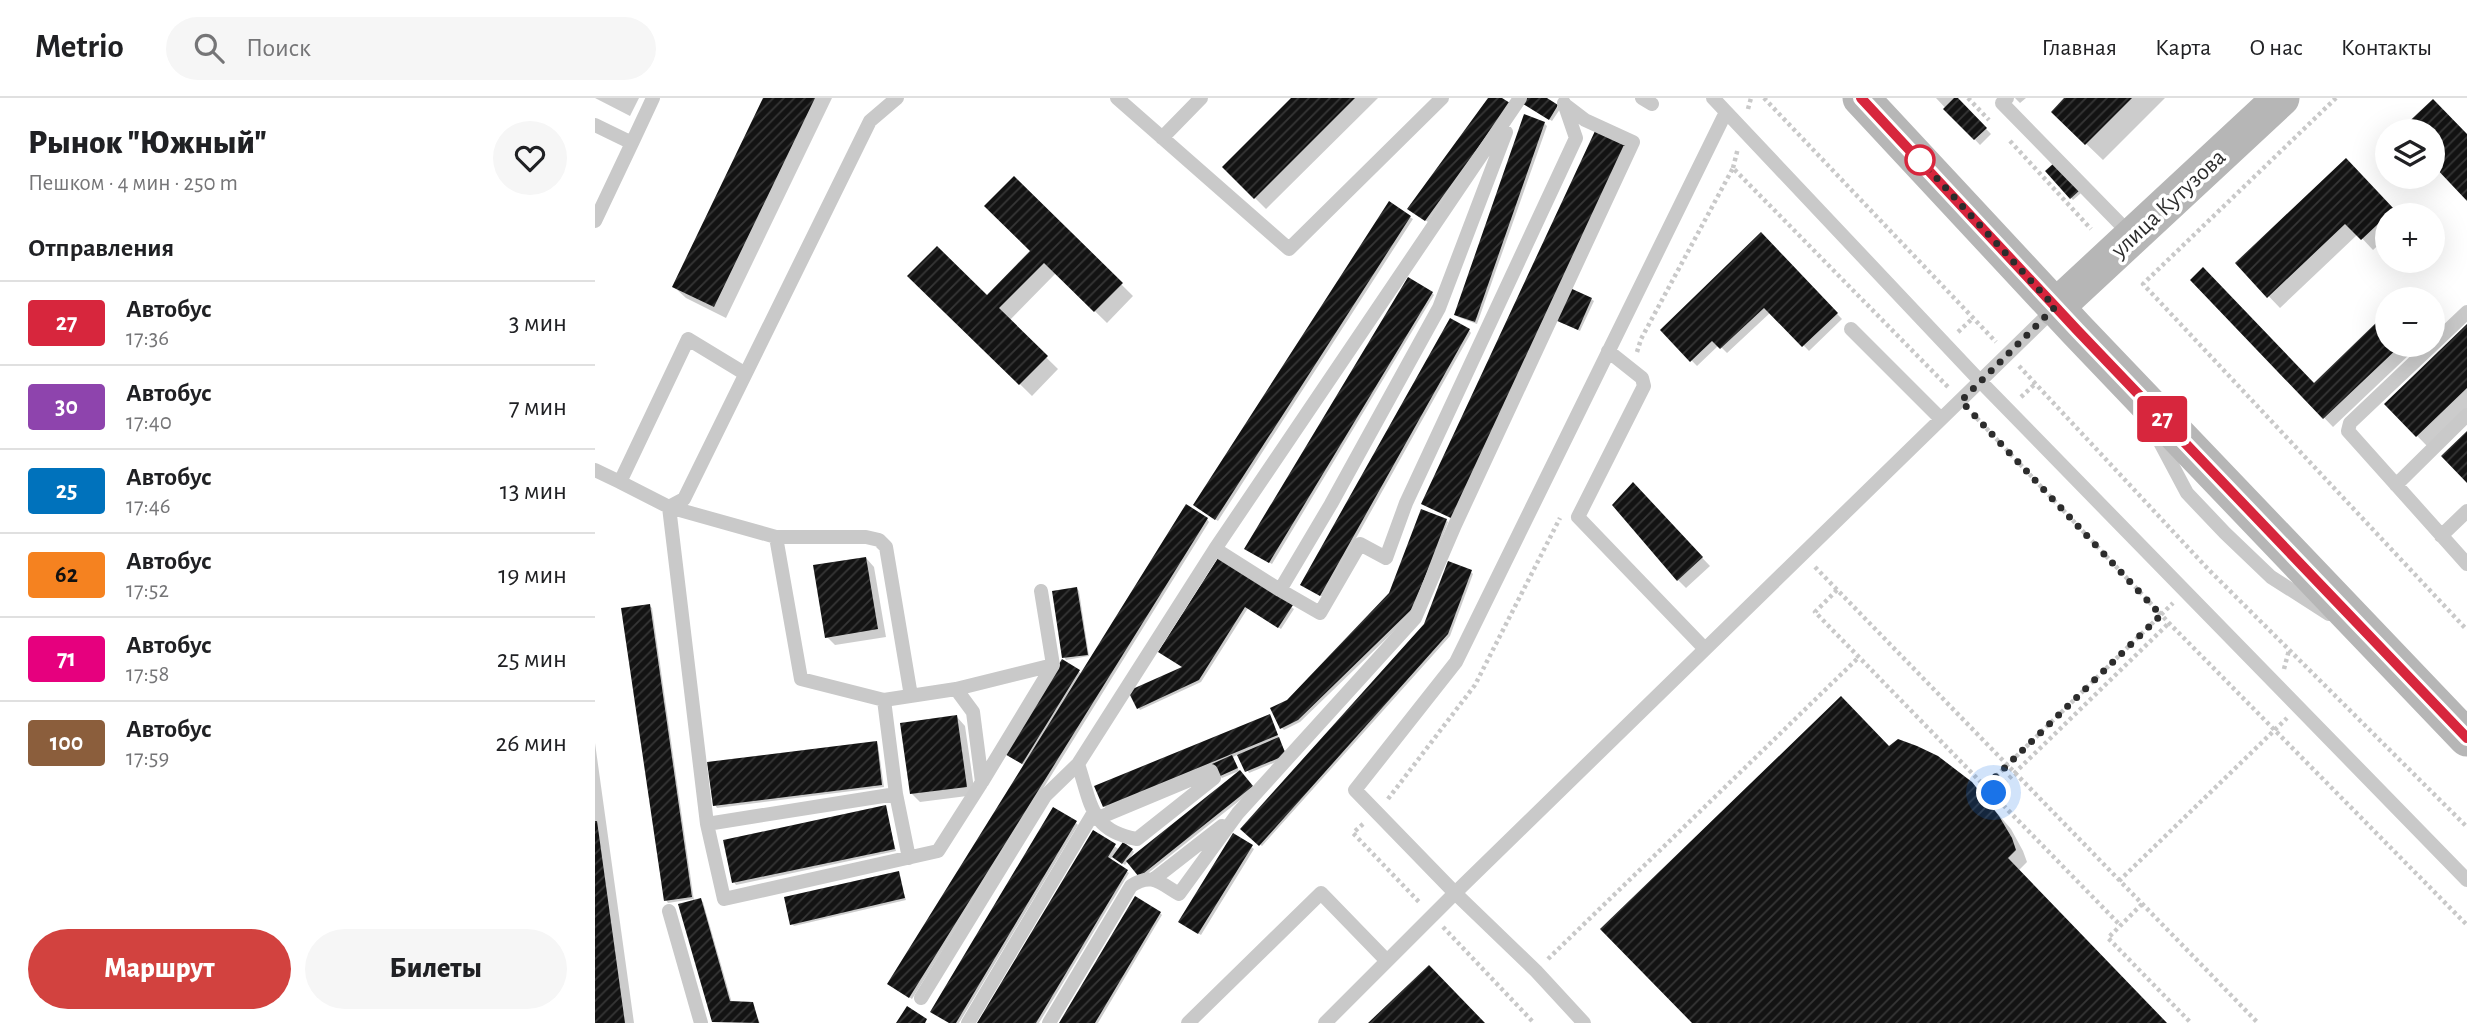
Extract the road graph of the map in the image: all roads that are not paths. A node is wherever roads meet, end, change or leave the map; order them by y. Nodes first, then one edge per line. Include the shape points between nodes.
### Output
1 (653, 98) edge
2 (897, 98) edge
3 (1118, 98) edge
4 (1201, 98) edge
5 (1442, 98) edge
6 (1713, 98) edge
7 (1861, 98) edge
8 (2007, 98) edge
9 (2281, 98) edge
10 (1564, 101) edge
11 (1517, 104) edge
12 (1726, 112) junction
13 (595, 125) edge
14 (1162, 138) junction
15 (632, 143) junction
16 (595, 221) edge
17 (2132, 237) junction
18 (2055, 307) junction
19 (2467, 312) edge
20 (1851, 329) dead end
21 (1608, 351) junction
22 (744, 373) junction
23 (1980, 381) junction
24 (2467, 415) edge
25 (1941, 419) junction
26 (598, 476) edge
27 (620, 482) junction
28 (2396, 485) junction
29 (669, 506) junction
30 (2467, 511) edge
31 (2441, 536) junction
32 (776, 537) junction
33 (1215, 549) junction
34 (2467, 564) edge
35 (1280, 590) junction
36 (1041, 591) dead end
37 (1706, 649) junction
38 (1053, 665) junction
39 (956, 690) junction
40 (911, 696) junction
41 (884, 700) junction
42 (2467, 738) edge
43 (1078, 764) junction
44 (982, 782) junction
45 (896, 794) junction
46 (1238, 813) junction
47 (1095, 816) junction
48 (707, 824) junction
49 (909, 858) junction
50 (1154, 879) junction
51 (2467, 880) edge
52 (1455, 893) junction
53 (669, 911) dead end
54 (1387, 961) junction
55 (921, 998) dead end
56 (701, 1023) edge
57 (968, 1023) edge
58 (1049, 1023) edge
59 (1188, 1023) edge
60 (1325, 1023) edge
61 (1584, 1023) edge

1 - 15 lane
2 - 22 lane via 870,121
3 - 14 lane
4 - 14 lane
5 - 14 lane via 1289,249
6 - 12 lane
7 - 18 main road
8 - 17 lane via 2002,103
9 - 17 main road, улица Кутузова
10 - 35 lane via 1576,138 1406,503 1386,558 1360,544 1320,613
10 - 46 lane via 1585,120 1633,142 1415,618
11 - 33 lane
11 - 35 lane via 1440,308
12 - 21 lane
12 - 23 lane
13 - 15 lane
15 - 16 lane
17 - 18 main road, улица Кутузова
18 - 23 lane
18 - 42 main road
19 - 28 lane via 2348,427 2349,435
20 - 25 lane
21 - 37 lane via 1642,378 1643,391 1578,517
21 - 52 lane via 1456,662 1355,790
22 - 27 lane via 688,339
22 - 29 lane via 684,499
23 - 25 lane
23 - 51 lane
24 - 28 lane
25 - 37 lane
26 - 27 lane
27 - 29 lane
28 - 31 lane
29 - 32 lane
29 - 48 lane
30 - 31 lane
31 - 34 lane
32 - 40 lane via 866,537 886,547
32 - 41 lane via 801,679
33 - 35 lane
33 - 43 lane
36 - 38 lane
37 - 52 lane
38 - 39 lane
38 - 44 lane
39 - 40 lane
39 - 44 lane via 973,712
40 - 41 lane
41 - 45 lane
43 - 47 lane
43 - 55 lane via 1045,796
44 - 49 lane via 938,851
45 - 48 lane
45 - 49 lane
46 - 50 lane
46 - 50 lane via 1179,894
47 - 47 lane via 1121,836 1137,839 1214,778 1211,771
47 - 57 lane
48 - 49 lane via 724,899
50 - 58 lane via 1131,886
52 - 54 lane
52 - 61 lane
53 - 56 lane
54 - 59 lane via 1321,893
54 - 60 lane

